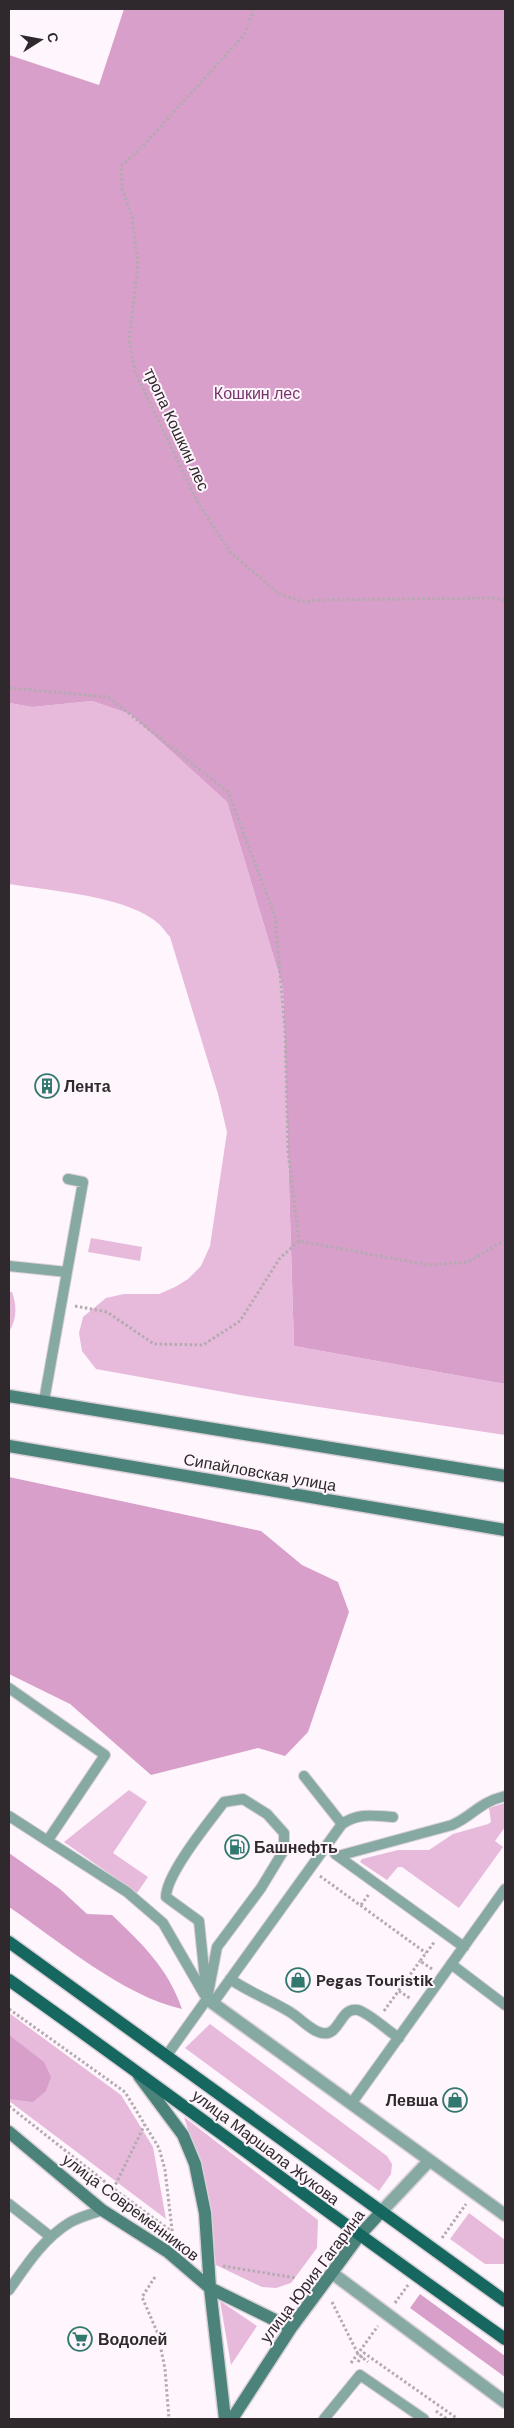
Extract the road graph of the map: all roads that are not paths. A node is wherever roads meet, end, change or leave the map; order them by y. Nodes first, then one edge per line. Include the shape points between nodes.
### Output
1 (68, 1179) dead end
2 (9, 1266) edge
3 (67, 1272) junction
4 (9, 1396) edge
5 (44, 1402) junction
6 (9, 1446) edge
7 (505, 1476) edge
8 (505, 1530) edge
9 (9, 1688) edge
10 (304, 1776) dead end
11 (505, 1796) edge
12 (9, 1816) edge
13 (393, 1818) dead end
14 (342, 1824) junction
15 (48, 1840) junction
16 (325, 1847) junction
17 (338, 1856) junction
18 (505, 1889) edge
19 (9, 1942) edge
20 (464, 1947) junction
21 (451, 1964) junction
22 (230, 1979) junction
23 (9, 1980) edge
24 (210, 2001) junction
25 (505, 2005) edge
26 (398, 2038) junction
27 (167, 2055) junction
28 (133, 2068) junction
29 (351, 2104) junction
30 (9, 2132) edge
31 (429, 2161) junction
32 (9, 2204) edge
33 (102, 2210) junction
34 (381, 2212) junction
35 (505, 2215) edge
36 (359, 2236) junction
37 (51, 2237) junction
38 (332, 2273) junction
39 (210, 2288) junction
40 (9, 2290) edge
41 (505, 2301) edge
42 (291, 2328) junction
43 (505, 2339) edge
44 (505, 2402) edge
45 (225, 2419) edge
46 (232, 2419) edge
47 (324, 2419) edge
48 (424, 2419) edge

1 - 3 lane via 83,1182
2 - 3 lane
3 - 5 lane
4 - 5 main road
5 - 7 main road
6 - 8 main road, Сипайловская улица
9 - 15 lane via 104,1755
10 - 14 lane
11 - 17 lane via 484,1803 452,1826
12 - 15 lane
13 - 14 lane via 356,1816
14 - 16 lane
15 - 24 lane via 127,1892 163,1923
16 - 17 lane
16 - 22 lane
17 - 20 lane
18 - 20 lane
19 - 27 main road, улица Маршала Жукова
20 - 21 lane
21 - 25 lane
21 - 26 lane
22 - 24 lane
22 - 26 lane via 323,2033 334,2030 346,2012 359,2010
23 - 28 main road, улица Маршала Жукова
24 - 24 lane via 218,1947 284,1850 284,1833 267,1814 243,1799 224,1802 186,1854 166,1890 166,1897 199,1921
24 - 27 lane
24 - 29 street
26 - 29 lane
27 - 34 main road, улица Маршала Жукова
28 - 36 main road, улица Маршала Жукова
28 - 39 main road via 183,2135 195,2164 205,2213
29 - 31 street
30 - 33 main road, улица Современников
31 - 34 street, улица Юрия Гагарина
31 - 35 street
32 - 37 lane
33 - 37 lane via 70,2223
33 - 39 main road, улица Современников via 168,2252
34 - 36 main road, улица Юрия Гагарина
34 - 41 main road, улица Маршала Жукова
36 - 38 main road, улица Юрия Гагарина
36 - 43 main road, улица Маршала Жукова
37 - 40 lane
38 - 42 main road, улица Юрия Гагарина
38 - 44 street
39 - 42 main road, улица Современников
39 - 45 main road
42 - 46 main road, улица Юрия Гагарина
47 - 48 lane via 360,2375

